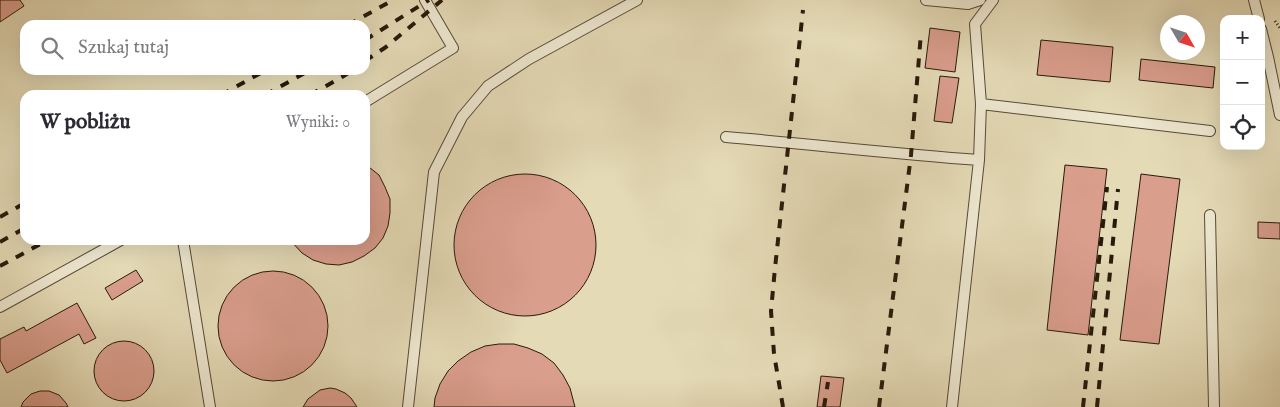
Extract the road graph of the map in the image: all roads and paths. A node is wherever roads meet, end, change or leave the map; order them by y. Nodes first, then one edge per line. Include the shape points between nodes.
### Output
1 (425, 0) edge
2 (638, 0) edge
3 (926, 0) edge
4 (980, 0) edge
5 (994, 0) edge
6 (1254, 0) edge
7 (1258, 15) edge
8 (1265, 47) edge
9 (370, 99) edge
10 (981, 104) junction
11 (1280, 115) edge
12 (1210, 131) dead end
13 (726, 137) dead end
14 (979, 160) junction
15 (1210, 214) dead end
16 (112, 245) edge
17 (184, 245) edge
18 (0, 308) edge
19 (210, 407) edge
20 (408, 407) edge
21 (952, 407) edge
22 (1214, 407) edge

1 - 9 lane via 452,48
2 - 20 lane via 528,58 488,86 462,117 434,172
3 - 4 lane via 968,4
5 - 10 lane via 976,24
6 - 7 lane
8 - 11 lane
10 - 12 lane
10 - 14 lane
13 - 14 lane
14 - 21 lane
15 - 22 lane
16 - 18 lane
17 - 19 lane

